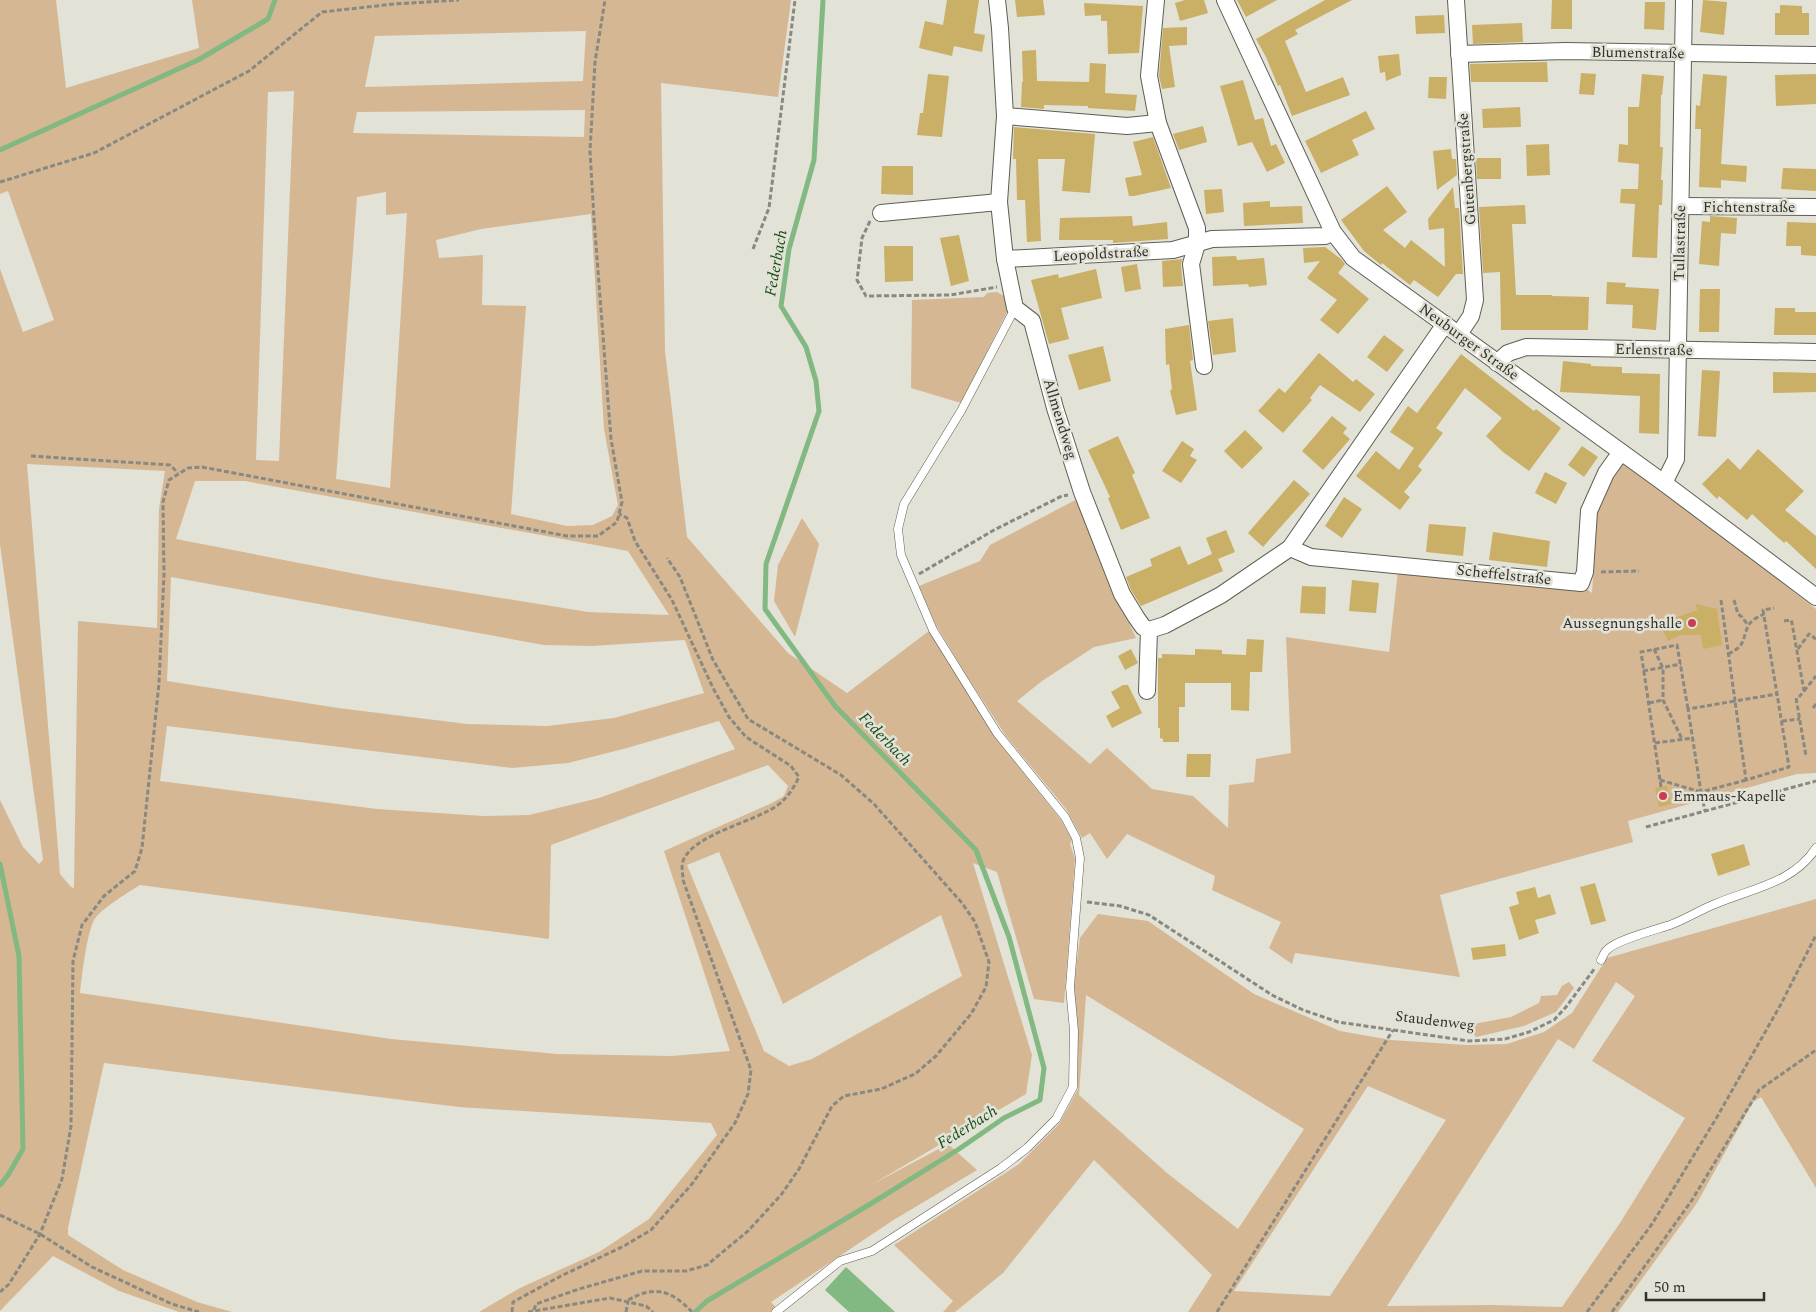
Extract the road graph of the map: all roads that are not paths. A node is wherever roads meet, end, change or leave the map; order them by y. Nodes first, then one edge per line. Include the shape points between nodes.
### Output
1 (997, 0) edge
2 (1156, 0) edge
3 (1225, 0) edge
4 (1456, 0) edge
5 (1684, 0) edge
6 (1459, 54) junction
7 (1683, 54) junction
8 (1816, 54) edge
9 (1004, 116) junction
10 (1158, 123) junction
11 (999, 202) junction
12 (1681, 206) junction
13 (1816, 207) edge
14 (881, 213) road end
15 (1333, 232) junction
16 (1197, 244) junction
17 (1005, 259) junction
18 (1015, 308) junction
19 (1445, 324) junction
20 (1459, 334) junction
21 (1679, 351) junction
22 (1816, 352) edge
23 (1497, 363) junction
24 (1204, 366) dead end
25 (1621, 452) junction
26 (1664, 483) junction
27 (1290, 548) junction
28 (1816, 597) edge
29 (1149, 630) junction
30 (1147, 691) dead end
31 (1816, 848) edge
32 (1601, 960) road end
33 (776, 1312) edge

1 - 9 street
2 - 10 street via 1149,76
3 - 15 street, Neuburger Straße
4 - 6 street, Gutenbergstraße
5 - 7 street, Tullastraße
6 - 7 street, Blumenstraße via 1565,51
6 - 20 street, Gutenbergstraße via 1475,300 1471,316
7 - 8 street, Blumenstraße
7 - 12 street, Tullastraße
9 - 10 street via 1128,126
9 - 11 street
10 - 16 street via 1197,228
11 - 14 street
11 - 17 street
12 - 13 street, Fichtenstraße
12 - 21 street, Tullastraße
15 - 16 street, Leopoldstraße via 1325,236 1212,239
15 - 19 street, Neuburger Straße via 1353,258
16 - 17 street, Leopoldstraße via 1173,250
16 - 24 street via 1191,264
17 - 18 street
18 - 29 street, Allmendweg via 1032,321 1083,495 1122,594 1143,627
18 - 33 lane via 961,411 904,504 898,529 901,555 933,630 997,733 1065,817 1076,838 1080,858 1070,987 1074,1031 1073,1087 1056,1119 1001,1168 872,1251 840,1261
19 - 20 street, Neuburger Straße
19 - 27 street
20 - 23 street, Neuburger Straße
21 - 22 street, Erlenstraße
21 - 23 street, Erlenstraße via 1526,347 1508,353
21 - 26 street, Tullastraße via 1676,459
23 - 25 street, Neuburger Straße
25 - 26 street, Neuburger Straße
25 - 27 street, Scheffelstraße via 1606,473 1589,511 1585,572 1581,583 1311,557
26 - 28 street, Neuburger Straße
27 - 29 street via 1221,596
29 - 30 street
31 - 32 lane via 1810,858 1792,873 1673,924 1615,944 1606,950

